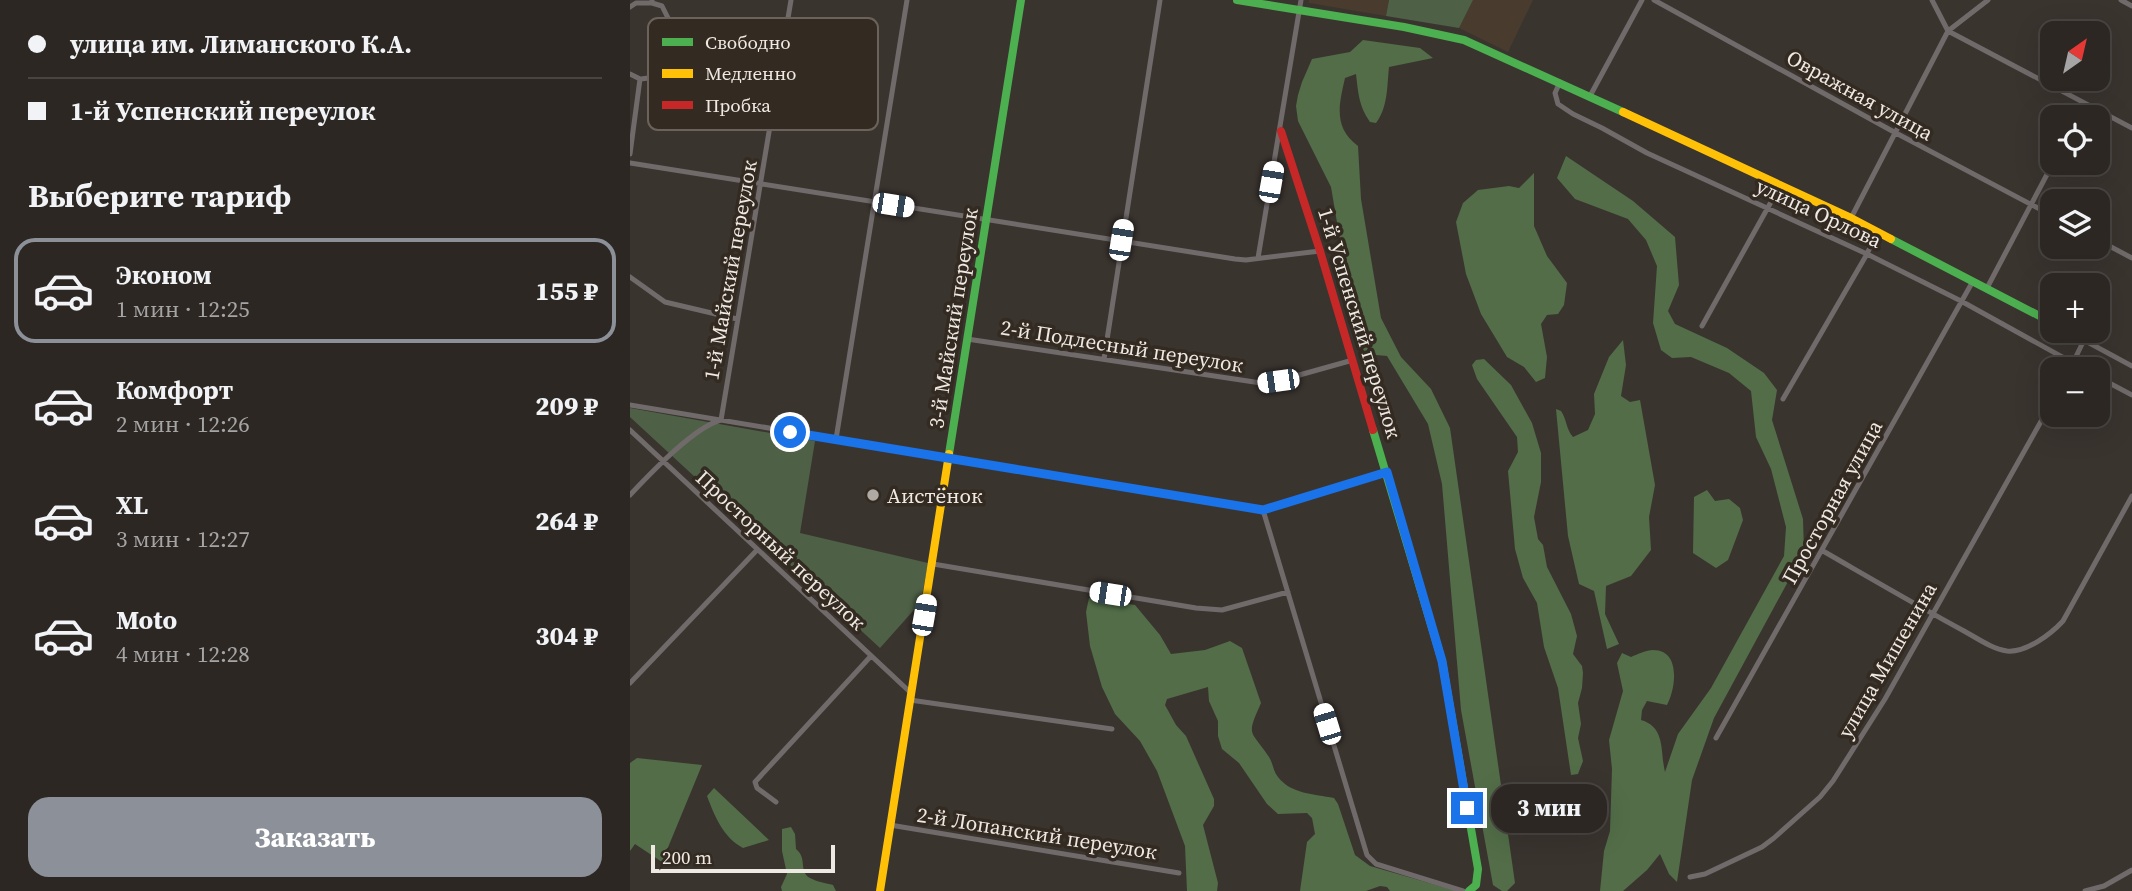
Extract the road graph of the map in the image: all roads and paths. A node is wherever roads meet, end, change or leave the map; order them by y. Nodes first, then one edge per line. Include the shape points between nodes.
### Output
1 (791, 0) edge
2 (906, 0) edge
3 (1021, 0) edge
4 (1160, 0) edge
5 (1237, 0) edge
6 (1642, 0) edge
7 (1654, 0) edge
8 (1931, 0) edge
9 (1988, 0) edge
10 (2121, 0) edge
11 (652, 1) edge
12 (1300, 5) edge
13 (2132, 6) edge
14 (630, 7) edge
15 (668, 18) edge
16 (788, 18) edge
17 (1948, 32) junction
18 (630, 74) edge
19 (648, 78) edge
20 (640, 79) junction
21 (1560, 82) junction
22 (1590, 96) junction
23 (2085, 104) joint
24 (2132, 128) edge
25 (769, 130) edge
26 (1280, 131) junction
27 (1894, 132) junction
28 (630, 154) edge
29 (630, 163) edge
30 (2047, 175) edge
31 (760, 182) junction
32 (1781, 184) junction
33 (874, 202) junction
34 (2031, 204) junction
35 (1769, 208) junction
36 (2040, 209) edge
37 (1851, 218) junction
38 (987, 219) junction
39 (1877, 232) junction
40 (1121, 240) junction
41 (2110, 246) edge
42 (1320, 250) junction
43 (1867, 254) junction
44 (1258, 258) junction
45 (2132, 258) edge
46 (630, 277) edge
47 (1973, 281) junction
48 (1987, 288) junction
49 (1961, 301) junction
50 (2040, 316) edge
51 (737, 319) junction
52 (1702, 326) dead end
53 (967, 339) junction
54 (2090, 343) edge
55 (2056, 357) edge
56 (1104, 359) junction
57 (1353, 360) junction
58 (2132, 366) edge
59 (2110, 383) edge
60 (2132, 395) edge
61 (1783, 399) dead end
62 (630, 405) edge
63 (721, 421) junction
64 (2040, 423) edge
65 (630, 430) edge
66 (836, 439) junction
67 (948, 458) junction
68 (663, 461) junction
69 (1387, 472) junction
70 (630, 495) edge
71 (2132, 496) edge
72 (1263, 510) junction
73 (757, 550) junction
74 (1823, 551) junction
75 (933, 564) junction
76 (1288, 592) junction
77 (1931, 614) junction
78 (871, 656) junction
79 (630, 683) edge
80 (911, 696) junction
81 (1112, 729) dead end
82 (1716, 738) dead end
83 (776, 802) dead end
84 (890, 825) junction
85 (2132, 870) edge
86 (1179, 873) dead end
87 (1690, 877) dead end
88 (880, 891) edge
89 (1463, 891) edge
90 (1469, 891) edge
91 (2085, 891) edge

1 - 16 street, 1-й Майский переулок
2 - 33 street
3 - 38 street, 3-й Майский переулок
4 - 40 street
5 - 12 street, улица Орлова
6 - 22 street
7 - 27 street, Овражная улица
8 - 17 street
9 - 17 street
10 - 13 street
11 - 14 street
11 - 15 street via 662,6
12 - 21 street, улица Орлова via 1464,40
12 - 26 street, 1-й Успенский переулок
17 - 23 street
17 - 27 street
18 - 20 street
19 - 20 street
20 - 28 street
21 - 22 street, улица Орлова
21 - 35 street, улица Орлова via 1555,93 1558,104 1573,114
22 - 32 street, улица Орлова
23 - 24 street
25 - 31 street, 1-й Майский переулок
26 - 42 street, 1-й Успенский переулок
26 - 44 street, 1-й Успенский переулок
27 - 34 street, Овражная улица
27 - 37 street
29 - 31 street
30 - 34 street
31 - 33 street
31 - 51 street, 1-й Майский переулок
32 - 35 street
32 - 37 street, улица Орлова
33 - 38 street
33 - 66 street
34 - 36 street, Овражная улица
34 - 48 street
35 - 43 street, улица Орлова
35 - 52 street
37 - 39 street, улица Орлова
38 - 40 street
38 - 53 street, 3-й Майский переулок
39 - 43 street
39 - 47 street, улица Орлова
40 - 44 street via 1235,260
40 - 56 street
41 - 45 street
42 - 44 street
42 - 57 street, 1-й Успенский переулок
43 - 49 street, улица Орлова
43 - 61 street
46 - 51 street via 665,302
47 - 48 street, улица Орлова
47 - 49 street, Просторная улица
48 - 50 street, улица Орлова
49 - 55 street, улица Орлова
49 - 74 street, Просторная улица
51 - 63 street, 1-й Майский переулок
53 - 56 street, 2-й Подлесный переулок
53 - 67 street, 3-й Майский переулок
54 - 58 street
56 - 57 street, 2-й Подлесный переулок via 1261,383
57 - 69 street, 1-й Успенский переулок
59 - 60 street
62 - 63 street
63 - 66 street
63 - 68 street via 710,423
64 - 77 street, улица Мишенина
65 - 68 street, Просторный переулок
66 - 67 street
67 - 72 street
67 - 75 street, 3-й Майский переулок
68 - 70 street
68 - 73 street, Просторный переулок
69 - 72 street
69 - 90 street, 1-й Успенский переулок via 1442,661 1478,869 1478,884
71 - 77 street via 2063,621 2049,634 2018,651 2007,651
72 - 76 street
73 - 78 street, Просторный переулок
73 - 79 street
74 - 77 street
74 - 82 street, Просторная улица
75 - 76 street via 1196,608 1222,610
75 - 80 street, 3-й Майский переулок
76 - 89 street via 1367,855 1376,864
77 - 87 street, улица Мишенина via 1870,726 1820,797 1762,847
78 - 80 street, Просторный переулок
78 - 83 street via 755,782
80 - 81 street
80 - 84 street, 3-й Майский переулок
84 - 86 street, 2-й Лопанский переулок
84 - 88 street, 3-й Майский переулок
85 - 91 street

